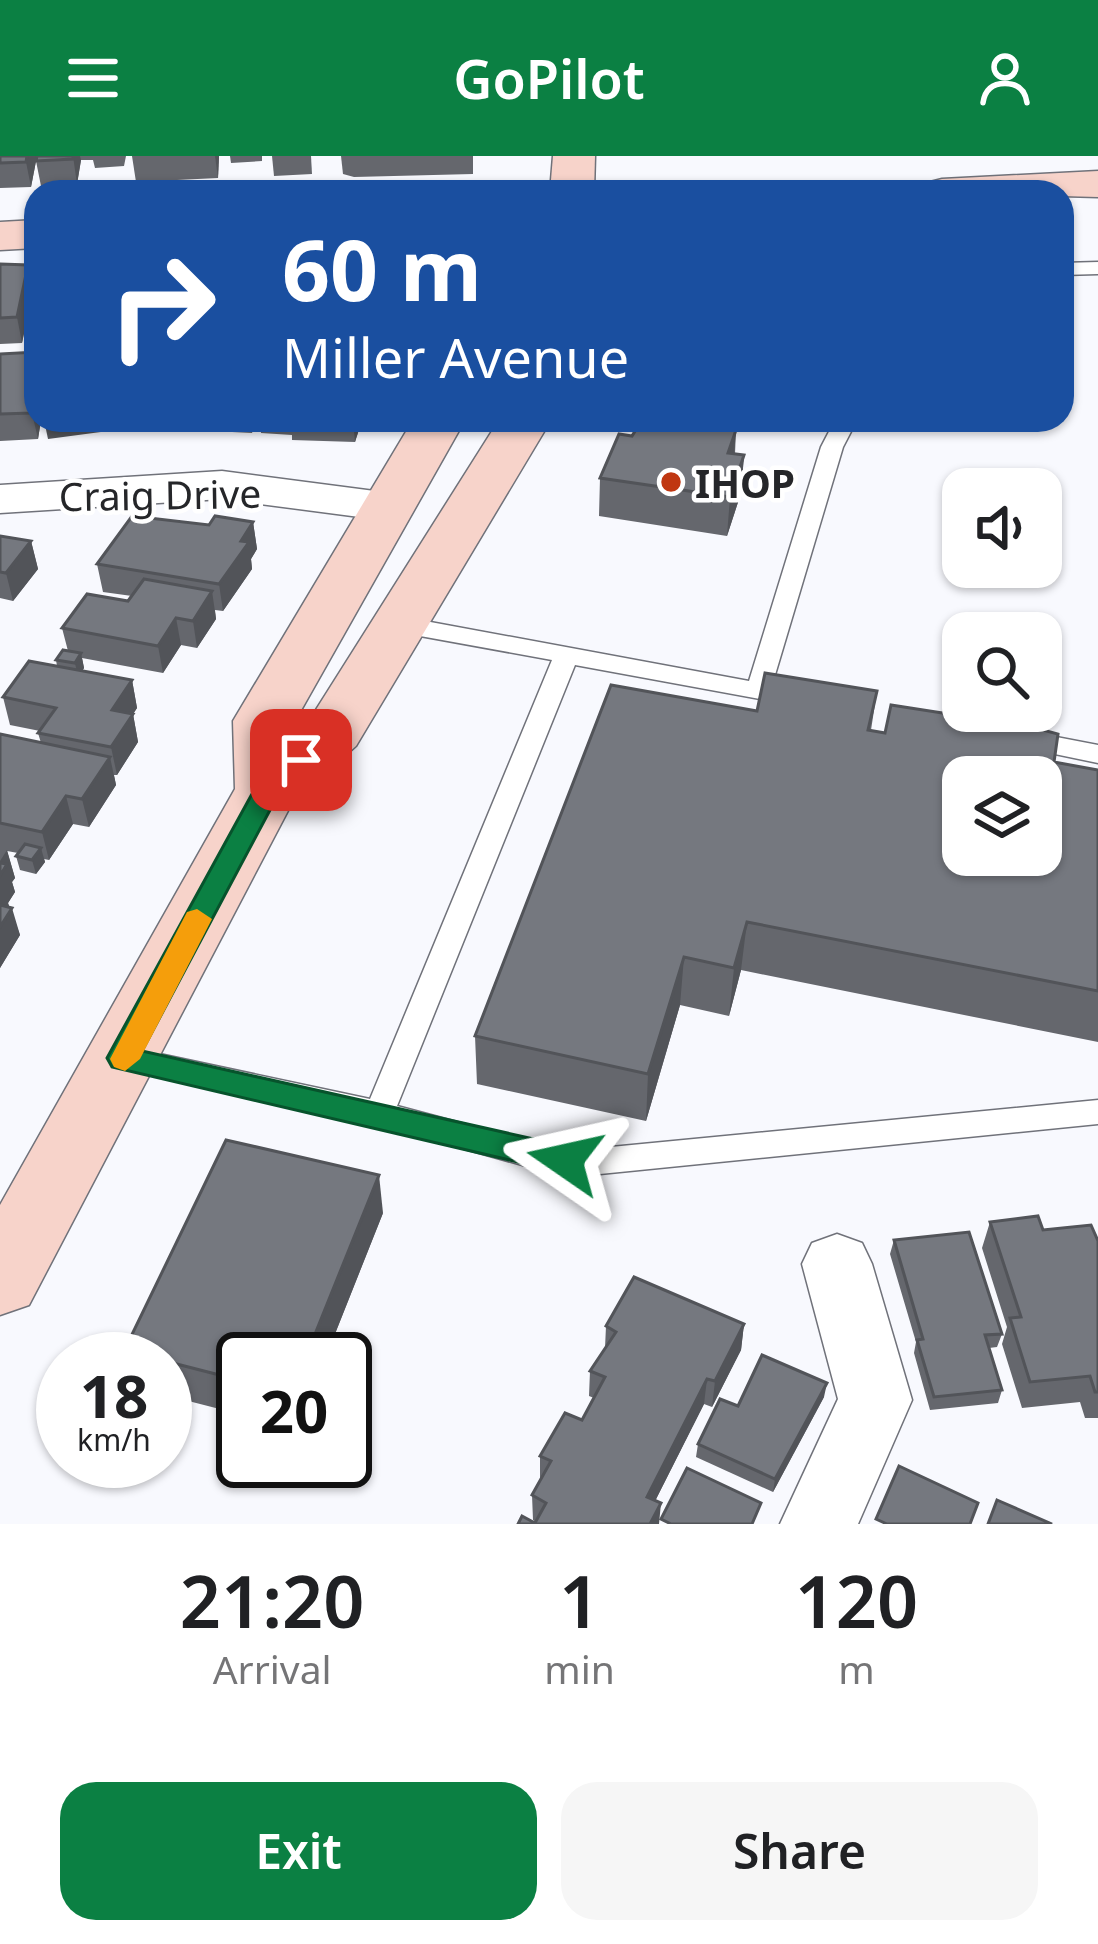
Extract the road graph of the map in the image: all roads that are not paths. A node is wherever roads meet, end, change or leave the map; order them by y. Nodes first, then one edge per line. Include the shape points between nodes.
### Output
1 (432, 432) edge
2 (518, 432) edge
3 (840, 432) edge
4 (0, 499) edge
5 (390, 507) junction
6 (398, 624) junction
7 (566, 657) junction
8 (758, 691) junction
9 (816, 702) edge
10 (983, 733) edge
11 (1098, 754) edge
12 (267, 789) junction
13 (122, 1058) junction
14 (1098, 1112) edge
15 (379, 1113) junction
16 (838, 1264) dead end
17 (0, 1280) edge
18 (819, 1524) edge

1 - 5 main road
2 - 6 main road
3 - 8 lane
4 - 5 street, Craig Drive via 222,485
5 - 12 main road via 264,721
6 - 7 lane
6 - 12 main road via 334,731
7 - 8 lane
7 - 15 lane
8 - 9 lane
10 - 11 lane
12 - 13 main road
13 - 15 lane
13 - 17 main road
14 - 15 lane via 590,1162 540,1157
16 - 18 street via 874,1400

